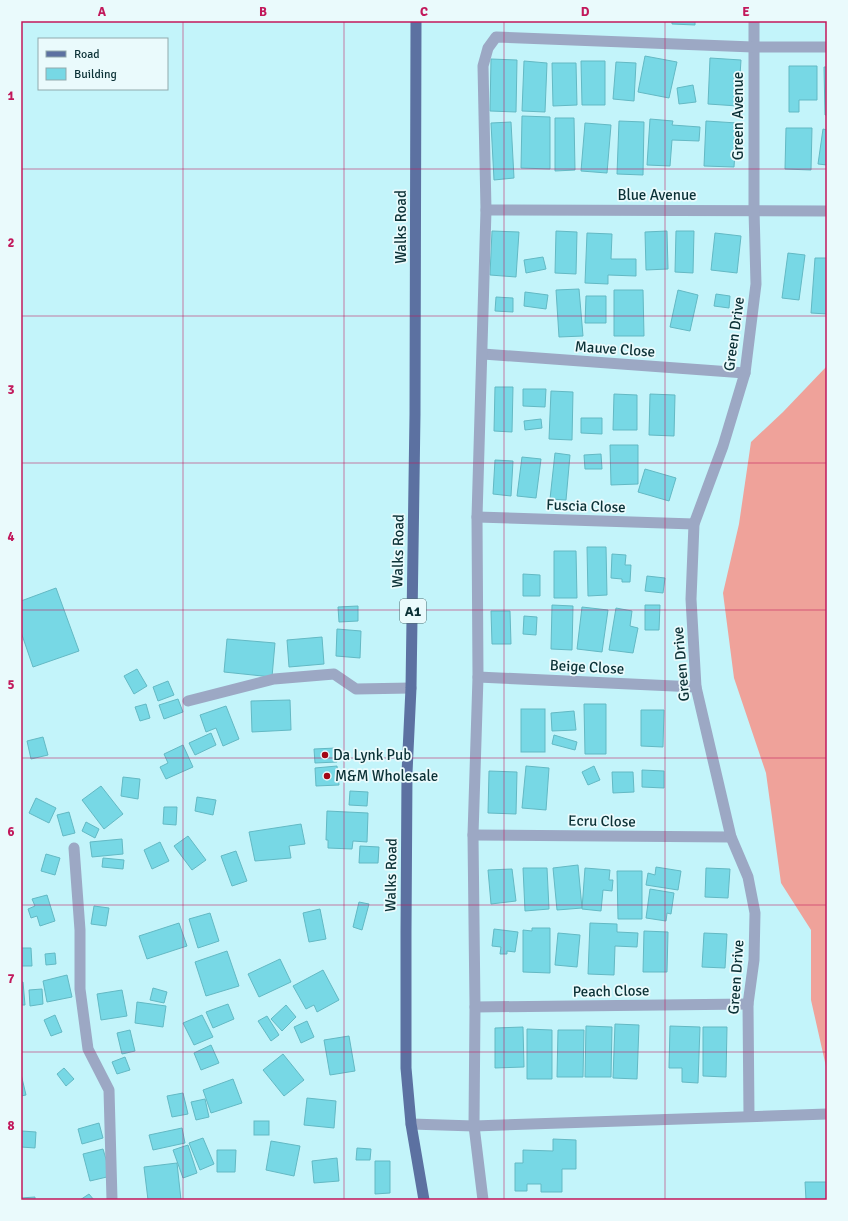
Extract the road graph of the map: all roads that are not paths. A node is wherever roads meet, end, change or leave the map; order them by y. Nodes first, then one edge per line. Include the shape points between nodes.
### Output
1 (416, 21) edge
2 (754, 21) edge
3 (753, 47) junction
4 (827, 47) edge
5 (486, 210) junction
6 (754, 210) junction
7 (827, 211) edge
8 (483, 354) junction
9 (746, 373) junction
10 (477, 517) junction
11 (694, 524) junction
12 (478, 677) junction
13 (696, 687) junction
14 (412, 688) junction
15 (188, 701) dead end
16 (473, 835) junction
17 (731, 837) junction
18 (74, 848) dead end
19 (748, 1004) junction
20 (475, 1007) junction
21 (827, 1114) edge
22 (749, 1116) junction
23 (411, 1124) junction
24 (474, 1126) junction
25 (112, 1200) edge
26 (424, 1200) edge
27 (483, 1200) edge

1 - 14 main road, Walks Road / A1 via 416,414
2 - 3 street, Green Avenue
3 - 4 street
3 - 5 street via 496,37 488,48 483,66
3 - 6 street, Green Avenue
5 - 6 street, Blue Avenue
5 - 8 street
6 - 7 street, Blue Avenue
6 - 9 street, Green Drive via 756,284
8 - 9 street, Mauve Close
8 - 10 street
9 - 11 street, Green Drive via 723,446
10 - 11 street, Fuscia Close
10 - 12 street
11 - 13 street, Green Drive via 691,599
12 - 13 street, Beige Close
12 - 16 street
13 - 17 street, Green Drive
14 - 15 street via 356,689 334,674 274,679
14 - 23 main road, Walks Road / A1 via 407,773 406,932 406,1068
16 - 17 street, Ecru Close
16 - 20 street
17 - 19 street, Green Drive via 748,877 755,913 754,960
18 - 25 street via 80,930 80,989 88,1049 110,1090
19 - 20 street, Peach Close
19 - 22 street, Green Drive
20 - 24 street
21 - 22 street
22 - 24 street
23 - 24 street
23 - 26 main road, Walks Road / A1
24 - 27 street

